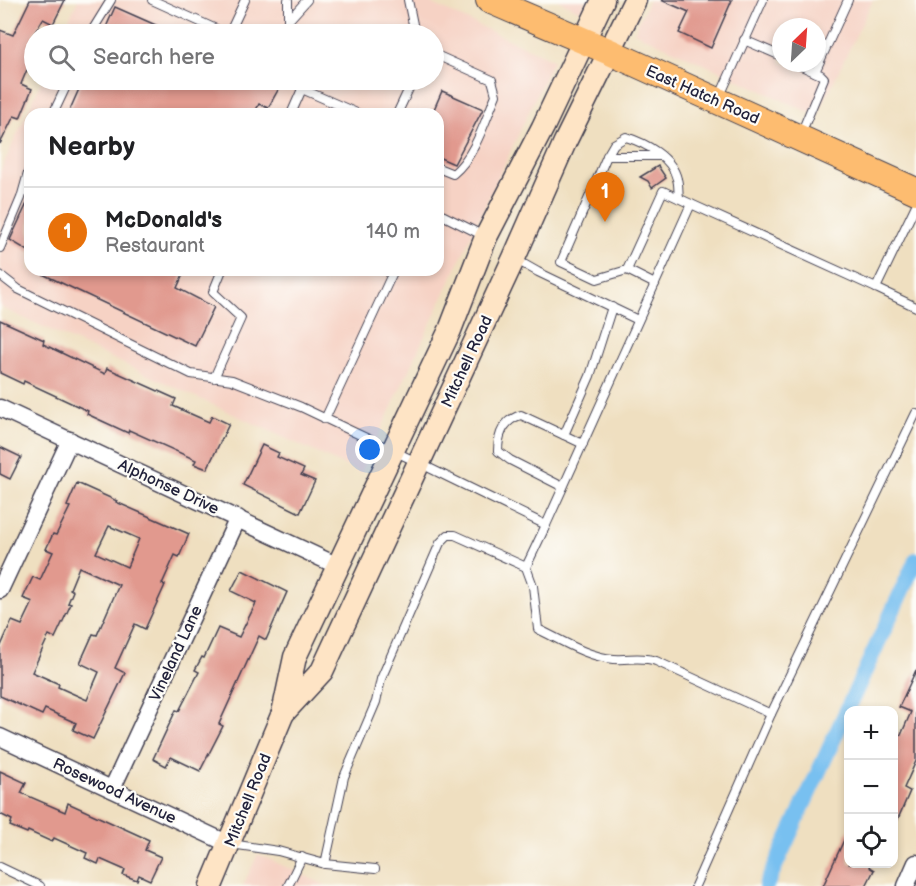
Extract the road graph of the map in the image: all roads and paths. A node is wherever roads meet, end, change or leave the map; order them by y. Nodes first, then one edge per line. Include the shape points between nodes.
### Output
1 (111, 0) edge
2 (152, 0) edge
3 (245, 0) edge
4 (288, 0) edge
5 (307, 0) edge
6 (408, 0) edge
7 (489, 0) edge
8 (603, 0) edge
9 (635, 0) edge
10 (762, 0) edge
11 (848, 0) edge
12 (288, 21) junction
13 (96, 24) edge
14 (206, 24) edge
15 (233, 24) edge
16 (287, 24) edge
17 (414, 24) edge
18 (744, 40) junction
19 (584, 42) junction
20 (826, 50) edge
21 (610, 51) junction
22 (772, 52) edge
23 (444, 58) edge
24 (816, 72) edge
25 (64, 90) edge
26 (302, 90) edge
27 (304, 90) edge
28 (408, 90) edge
29 (718, 101) junction
30 (56, 108) edge
31 (294, 108) edge
32 (345, 108) edge
33 (400, 108) edge
34 (799, 138) junction
35 (607, 156) junction
36 (661, 156) junction
37 (444, 170) edge
38 (24, 187) edge
39 (916, 191) edge
40 (679, 198) junction
41 (691, 204) junction
42 (916, 205) edge
43 (444, 216) edge
44 (486, 237) junction
45 (0, 248) edge
46 (514, 258) junction
47 (627, 270) junction
48 (0, 275) edge
49 (220, 276) edge
50 (391, 276) edge
51 (655, 284) junction
52 (876, 288) junction
53 (612, 307) junction
54 (916, 307) edge
55 (638, 320) junction
56 (214, 378) junction
57 (0, 408) edge
58 (916, 413) edge
59 (325, 419) junction
60 (564, 435) junction
61 (70, 440) junction
62 (583, 444) junction
63 (392, 450) junction
64 (419, 462) junction
65 (563, 487) junction
66 (238, 518) junction
67 (546, 525) junction
68 (338, 566) junction
69 (526, 567) junction
70 (0, 590) edge
71 (283, 713) junction
72 (771, 714) junction
73 (0, 736) edge
74 (112, 789) junction
75 (229, 844) junction
76 (302, 857) junction
77 (916, 863) edge
78 (325, 864) junction
79 (0, 867) edge
80 (375, 868) dead end
81 (40, 886) edge
82 (211, 886) edge
83 (288, 886) edge
84 (695, 886) edge
85 (906, 886) edge

1 - 13 lane
2 - 14 lane
3 - 15 lane
4 - 12 lane
5 - 12 lane
6 - 17 lane
7 - 19 main road, East Hatch Road
8 - 19 main road, Mitchell Road
9 - 21 main road, Mitchell Road
10 - 18 lane
11 - 20 lane
12 - 16 lane
18 - 22 lane
18 - 29 lane
19 - 21 main road, East Hatch Road
19 - 44 main road, Mitchell Road
21 - 29 main road, East Hatch Road
21 - 46 main road, Mitchell Road
23 - 37 lane via 492,80 496,95 462,167 453,174
24 - 34 lane via 824,78 823,83
25 - 30 lane
26 - 31 lane
27 - 32 lane
28 - 33 lane
29 - 34 main road, East Hatch Road
34 - 39 main road, East Hatch Road
35 - 36 lane
35 - 36 lane via 614,144 626,137 645,143
35 - 47 lane via 561,262 597,279
36 - 40 lane via 672,165
38 - 45 lane
40 - 41 lane
40 - 47 lane via 663,191
41 - 51 lane
41 - 52 lane
42 - 52 lane
43 - 44 lane
44 - 63 main road, Mitchell Road via 450,330
46 - 53 lane
46 - 64 main road, Mitchell Road
47 - 51 lane
48 - 56 lane via 18,289 191,374
49 - 56 lane via 213,292 241,318
50 - 59 lane
51 - 55 lane
52 - 54 lane
53 - 55 lane
53 - 60 lane via 590,376
55 - 62 lane
56 - 59 lane via 232,380
57 - 61 street, Alphonse Drive
58 - 72 lane
59 - 63 lane
60 - 62 lane
60 - 65 lane via 521,415 506,424 498,440 498,451 510,460
61 - 66 street, Alphonse Drive
61 - 70 street
62 - 65 lane
63 - 64 lane
63 - 68 main road, Mitchell Road
64 - 67 lane
64 - 71 main road, Mitchell Road via 322,671
65 - 67 lane
66 - 68 street, Alphonse Drive
66 - 74 street, Vineland Lane
67 - 69 lane
68 - 71 main road, Mitchell Road via 295,657
69 - 72 lane via 533,586 538,629 600,657 656,661
69 - 78 lane via 455,535 448,535 440,543 344,777
71 - 75 main road, Mitchell Road
72 - 84 lane
73 - 74 street, Rosewood Avenue
74 - 75 street, Rosewood Avenue
75 - 76 lane
75 - 82 main road, Mitchell Road
76 - 78 lane
76 - 83 lane
77 - 85 street
78 - 80 lane
79 - 81 lane

